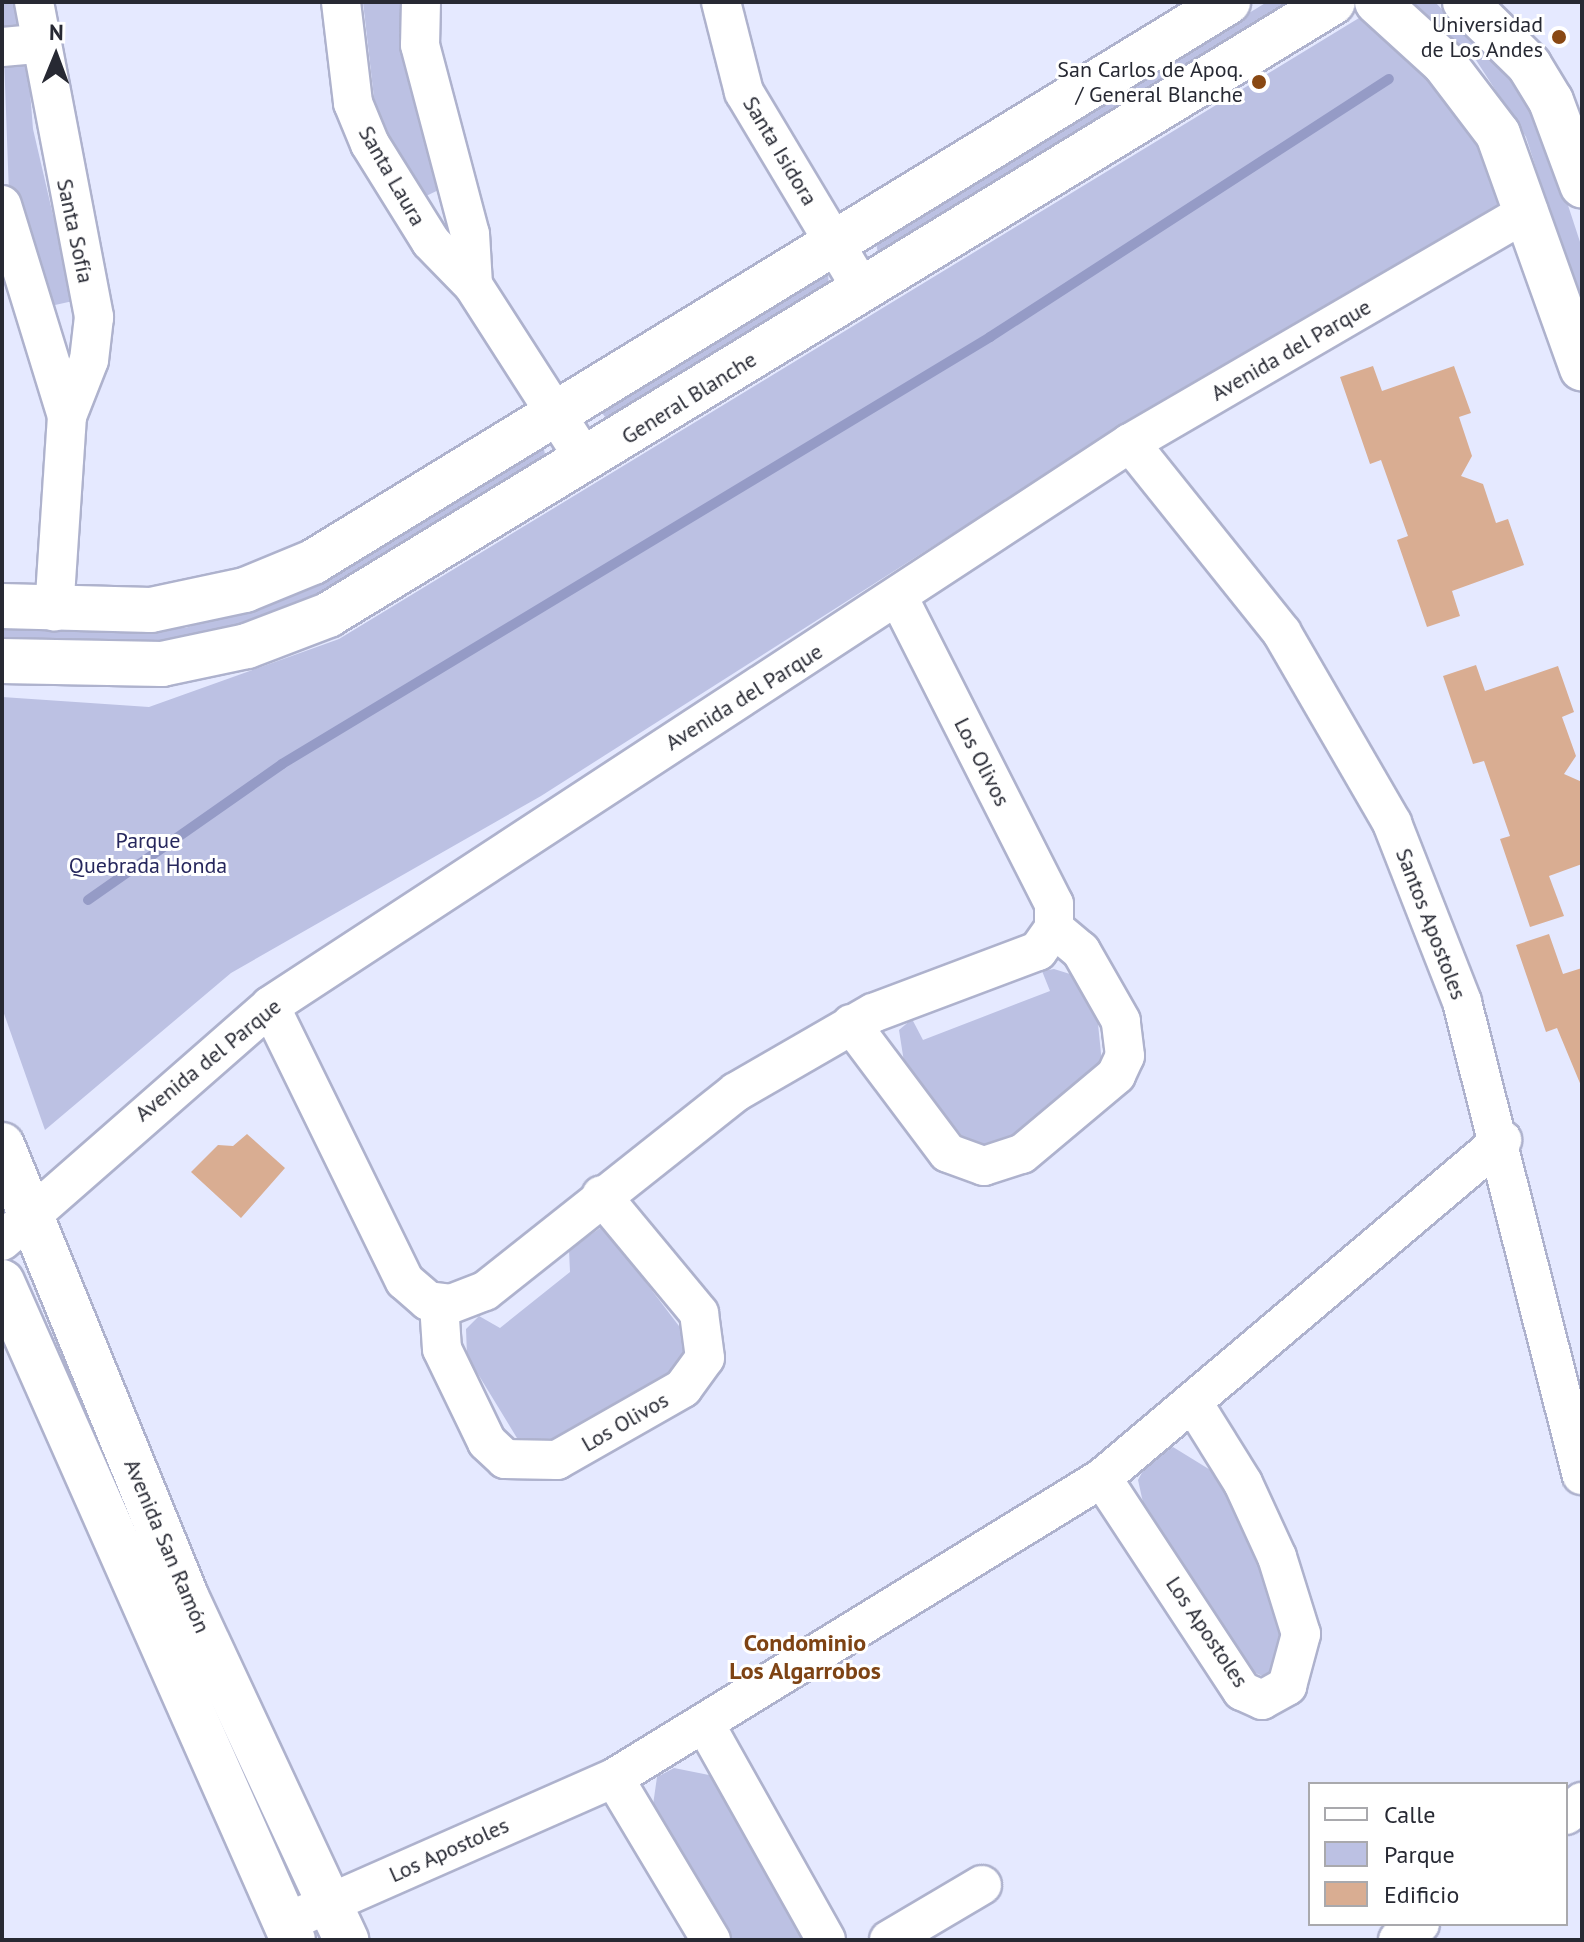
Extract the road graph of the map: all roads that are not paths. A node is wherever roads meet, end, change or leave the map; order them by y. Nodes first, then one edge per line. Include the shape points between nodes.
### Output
1 (34, 2) edge
2 (341, 2) edge
3 (421, 2) edge
4 (721, 2) edge
5 (1228, 2) edge
6 (1333, 2) edge
7 (1377, 2) edge
8 (1465, 2) edge
9 (20, 45) edge
10 (1582, 185) edge
11 (2, 205) edge
12 (1528, 211) junction
13 (835, 244) junction
14 (473, 285) junction
15 (863, 291) junction
16 (1582, 368) edge
17 (557, 415) junction
18 (67, 416) junction
19 (1130, 443) junction
20 (586, 461) junction
21 (899, 599) junction
22 (2, 606) edge
23 (54, 612) junction
24 (2, 661) edge
25 (1054, 928) junction
26 (270, 1006) junction
27 (851, 1024) junction
28 (1502, 1140) junction
29 (2, 1145) edge
30 (601, 1195) junction
31 (15, 1228) edge
32 (2, 1282) edge
33 (439, 1304) junction
34 (1195, 1406) junction
35 (1582, 1475) edge
36 (1102, 1478) junction
37 (706, 1726) junction
38 (614, 1778) junction
39 (982, 1885) dead end
40 (337, 1922) edge
41 (1417, 1926) edge
42 (289, 1932) edge
43 (711, 1940) edge
44 (826, 1940) edge
45 (889, 1940) edge
46 (1398, 1940) edge

1 - 9 street, Santa Sofía
2 - 14 street, Santa Laura via 353,103 370,144 431,242
3 - 14 street, Santa Laura via 420,45 470,234
4 - 13 street, Santa Isidora via 744,92
5 - 13 main road
6 - 15 main road, General Blanche
7 - 12 main road via 1470,95 1498,134
8 - 10 main road via 1536,77
9 - 18 street, Santa Sofía via 94,317 89,360
11 - 18 street, Santa Sofía
12 - 16 main road
12 - 19 street, Avenida del Parque
13 - 15 street, Santa Isidora
13 - 17 main road
14 - 17 street, Santa Laura
15 - 20 main road, General Blanche
17 - 20 street, Santa Laura
17 - 23 main road via 280,577 151,610
18 - 23 street, Santa Sofía
19 - 21 street, Avenida del Parque
19 - 28 street, Santos Apostoles via 1282,633 1392,823 1462,1002
20 - 24 main road, General Blanche via 328,615 247,646 119,668
21 - 25 street, Los Olivos via 1050,896
21 - 26 street, Avenida del Parque via 577,800
22 - 23 main road
25 - 27 street via 1026,958
25 - 27 street via 1081,951 1121,1021 1125,1056 1116,1075 1022,1154 984,1166 948,1153
26 - 31 street, Avenida del Parque
26 - 33 street via 405,1281
27 - 30 street via 736,1092
28 - 34 street, Los Apostoles
28 - 35 street, Santos Apostoles
29 - 31 main road, Avenida San Ramón
30 - 33 street via 485,1291
30 - 33 street, Los Olivos via 699,1313 705,1358 683,1388 557,1460 505,1459 487,1442 442,1349
31 - 40 main road, Avenida San Ramón
32 - 42 main road, Avenida San Ramón
34 - 36 street, Los Apostoles
34 - 36 street, Los Apostoles via 1243,1483 1277,1557 1301,1634 1287,1686 1262,1700 1242,1691
36 - 37 street, Los Apostoles
37 - 38 street, Los Apostoles
37 - 44 street
38 - 40 street, Los Apostoles
38 - 43 street
39 - 45 street
40 - 42 street, Los Apostoles
41 - 46 street

